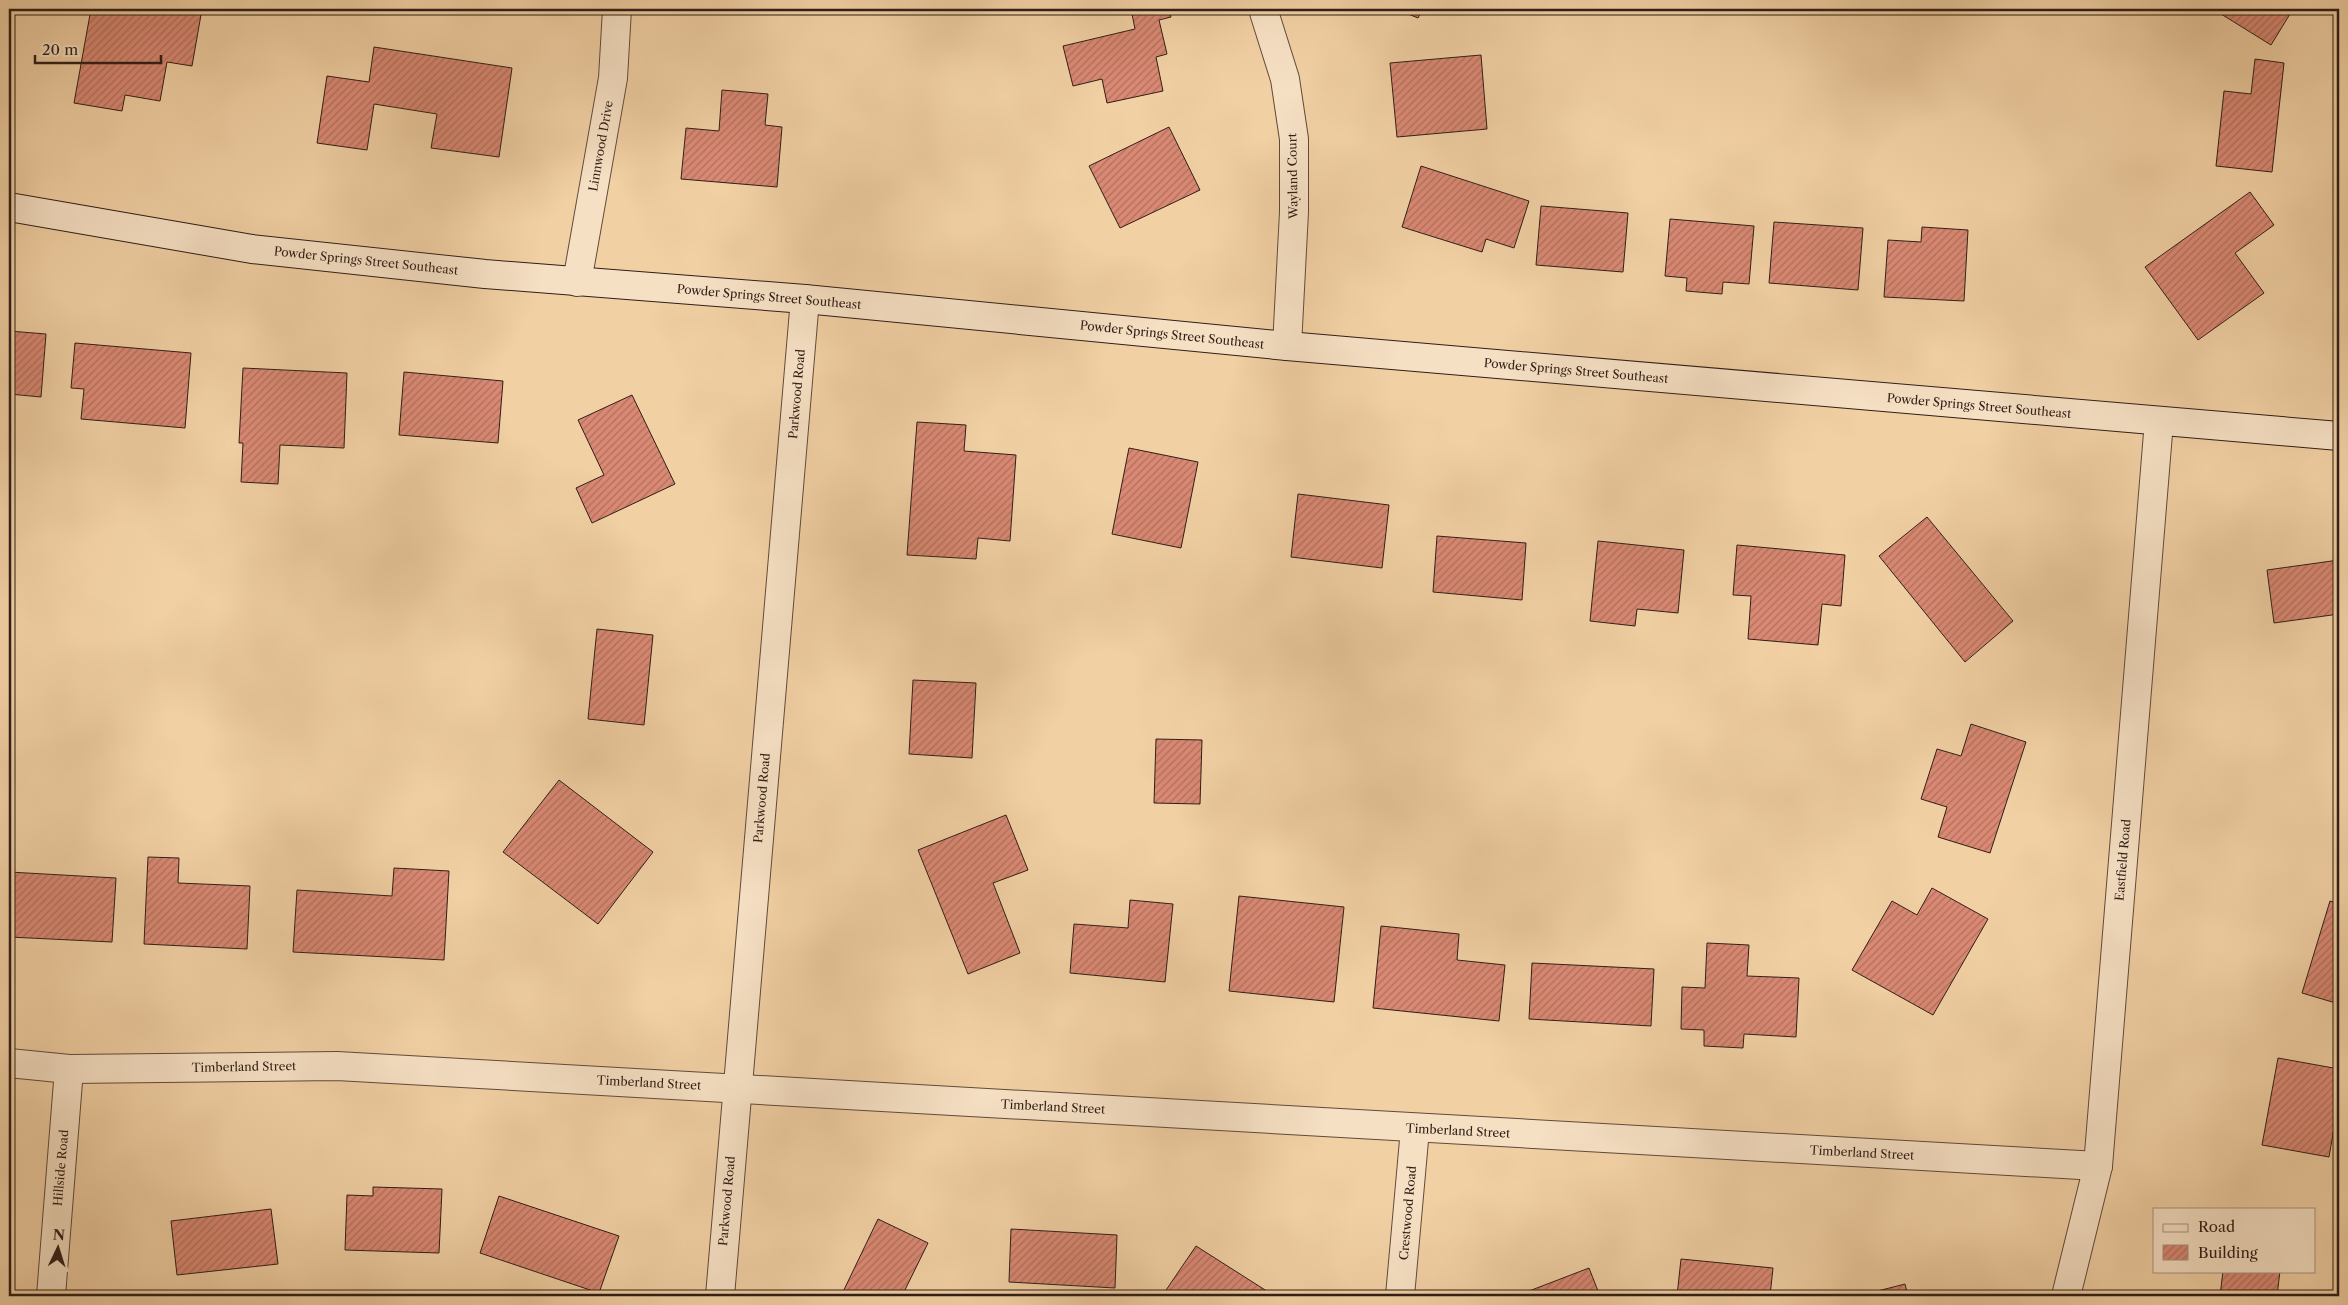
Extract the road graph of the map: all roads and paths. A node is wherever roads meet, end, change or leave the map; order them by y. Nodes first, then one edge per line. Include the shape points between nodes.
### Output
1 (617, 9) edge
2 (1263, 9) edge
3 (9, 206) edge
4 (577, 282) junction
5 (806, 299) junction
6 (1287, 346) junction
7 (2158, 421) junction
8 (2339, 436) edge
9 (9, 1063) edge
10 (69, 1069) junction
11 (737, 1088) junction
12 (1415, 1129) junction
13 (2098, 1166) junction
14 (51, 1296) edge
15 (720, 1296) edge
16 (1400, 1296) edge
17 (2066, 1296) edge

1 - 4 street, Linnwood Drive via 613,78
2 - 6 street, Wayland Court via 1286,79 1294,139
3 - 4 street, Powder Springs Street Southeast via 252,249
4 - 5 street, Powder Springs Street Southeast
5 - 6 street, Powder Springs Street Southeast
5 - 11 street, Parkwood Road
6 - 7 street, Powder Springs Street Southeast
7 - 8 street, Powder Springs Street Southeast
7 - 13 street, Eastfield Road
9 - 10 street, Timberland Street
10 - 11 street, Timberland Street via 337,1066
10 - 14 street, Hillside Road
11 - 12 street, Timberland Street
11 - 15 street, Parkwood Road
12 - 13 street, Timberland Street
12 - 16 street, Crestwood Road
13 - 17 street, Eastfield Road

